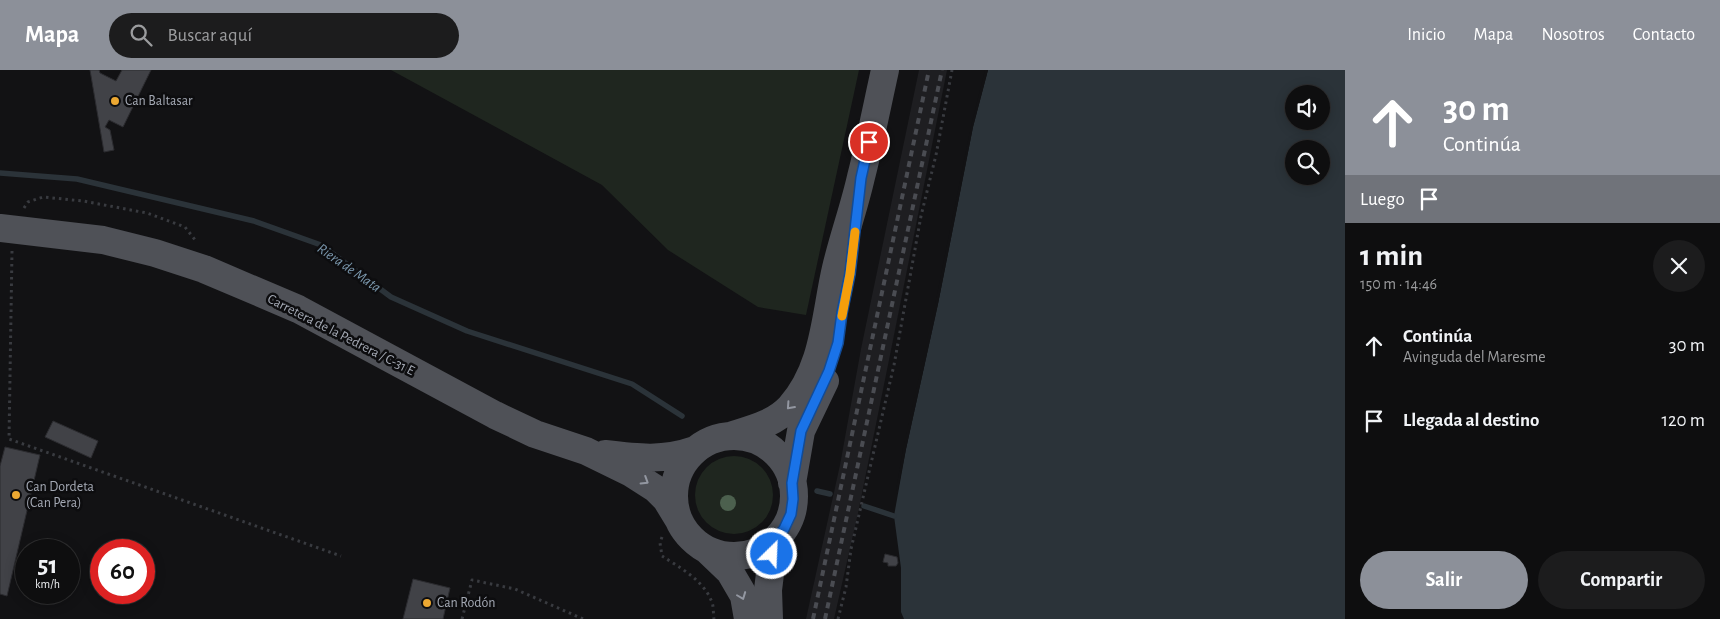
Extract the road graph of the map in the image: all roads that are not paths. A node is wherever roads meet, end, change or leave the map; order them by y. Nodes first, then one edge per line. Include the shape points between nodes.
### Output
1 (885, 70) edge
2 (861, 178) junction
3 (6, 229) edge
4 (730, 436) junction
5 (695, 450) junction
6 (586, 451) junction
7 (792, 483) junction
8 (680, 522) junction
9 (774, 541) junction
10 (707, 550) junction
11 (748, 619) edge
12 (770, 619) edge

1 - 2 main road
2 -> 4 main road via 835,269 822,341 808,379 778,418
2 - 7 main road via 838,343 829,371 801,431
3 - 6 main road, Carretera de la Pedrera / C-31 E via 103,240 204,270 298,309 535,434
4 - 5 main road via 712,440
4 - 7 main road via 747,437 770,448 786,468
5 - 6 main road via 660,458
5 - 8 main road via 677,476 674,508
6 -> 8 main road via 656,488
7 - 9 main road via 791,514
8 - 10 main road via 691,538
9 - 10 main road via 742,556
9 - 12 main road via 768,590
10 -> 11 main road via 730,572 744,596

